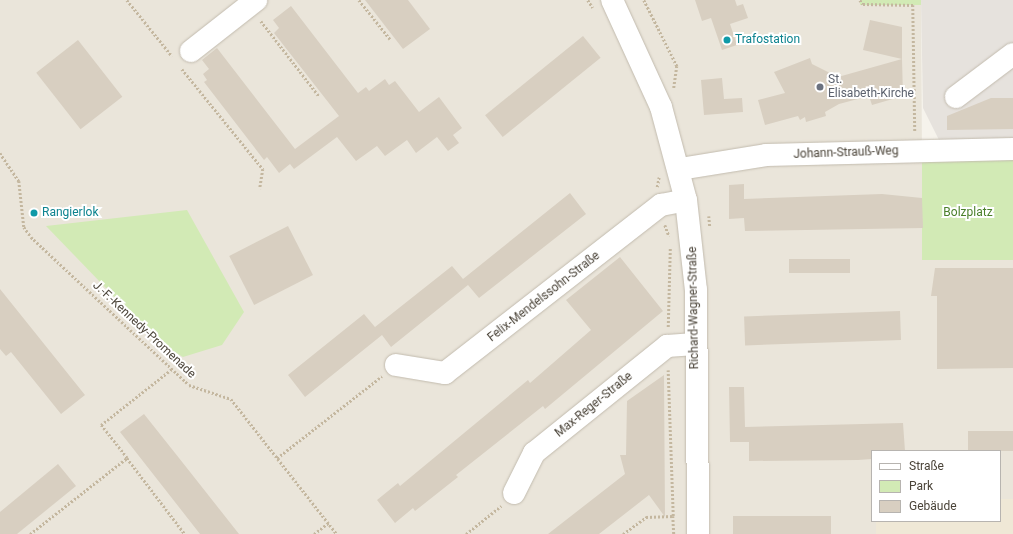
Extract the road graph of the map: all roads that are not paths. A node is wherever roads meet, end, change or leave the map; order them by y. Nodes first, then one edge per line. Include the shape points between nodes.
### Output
1 (612, 0) edge
2 (253, 3) edge
3 (191, 51) dead end
4 (1013, 54) edge
5 (956, 97) dead end
6 (1013, 149) edge
7 (670, 171) junction
8 (686, 200) junction
9 (695, 344) junction
10 (396, 365) road end
11 (514, 493) road end
12 (698, 534) edge

1 - 7 street, Richard-Wagner-Straße via 647,71
2 - 3 street
4 - 5 street
6 - 7 street, Johann-Strauß-Weg via 766,156
7 - 8 street, Richard-Wagner-Straße
8 - 9 street, Richard-Wagner-Straße via 694,260
8 - 10 street, Felix-Mendelssohn-Straße via 661,205 445,373
9 - 11 street, Max-Reger-Straße via 667,346 534,453
9 - 12 street, Richard-Wagner-Straße

